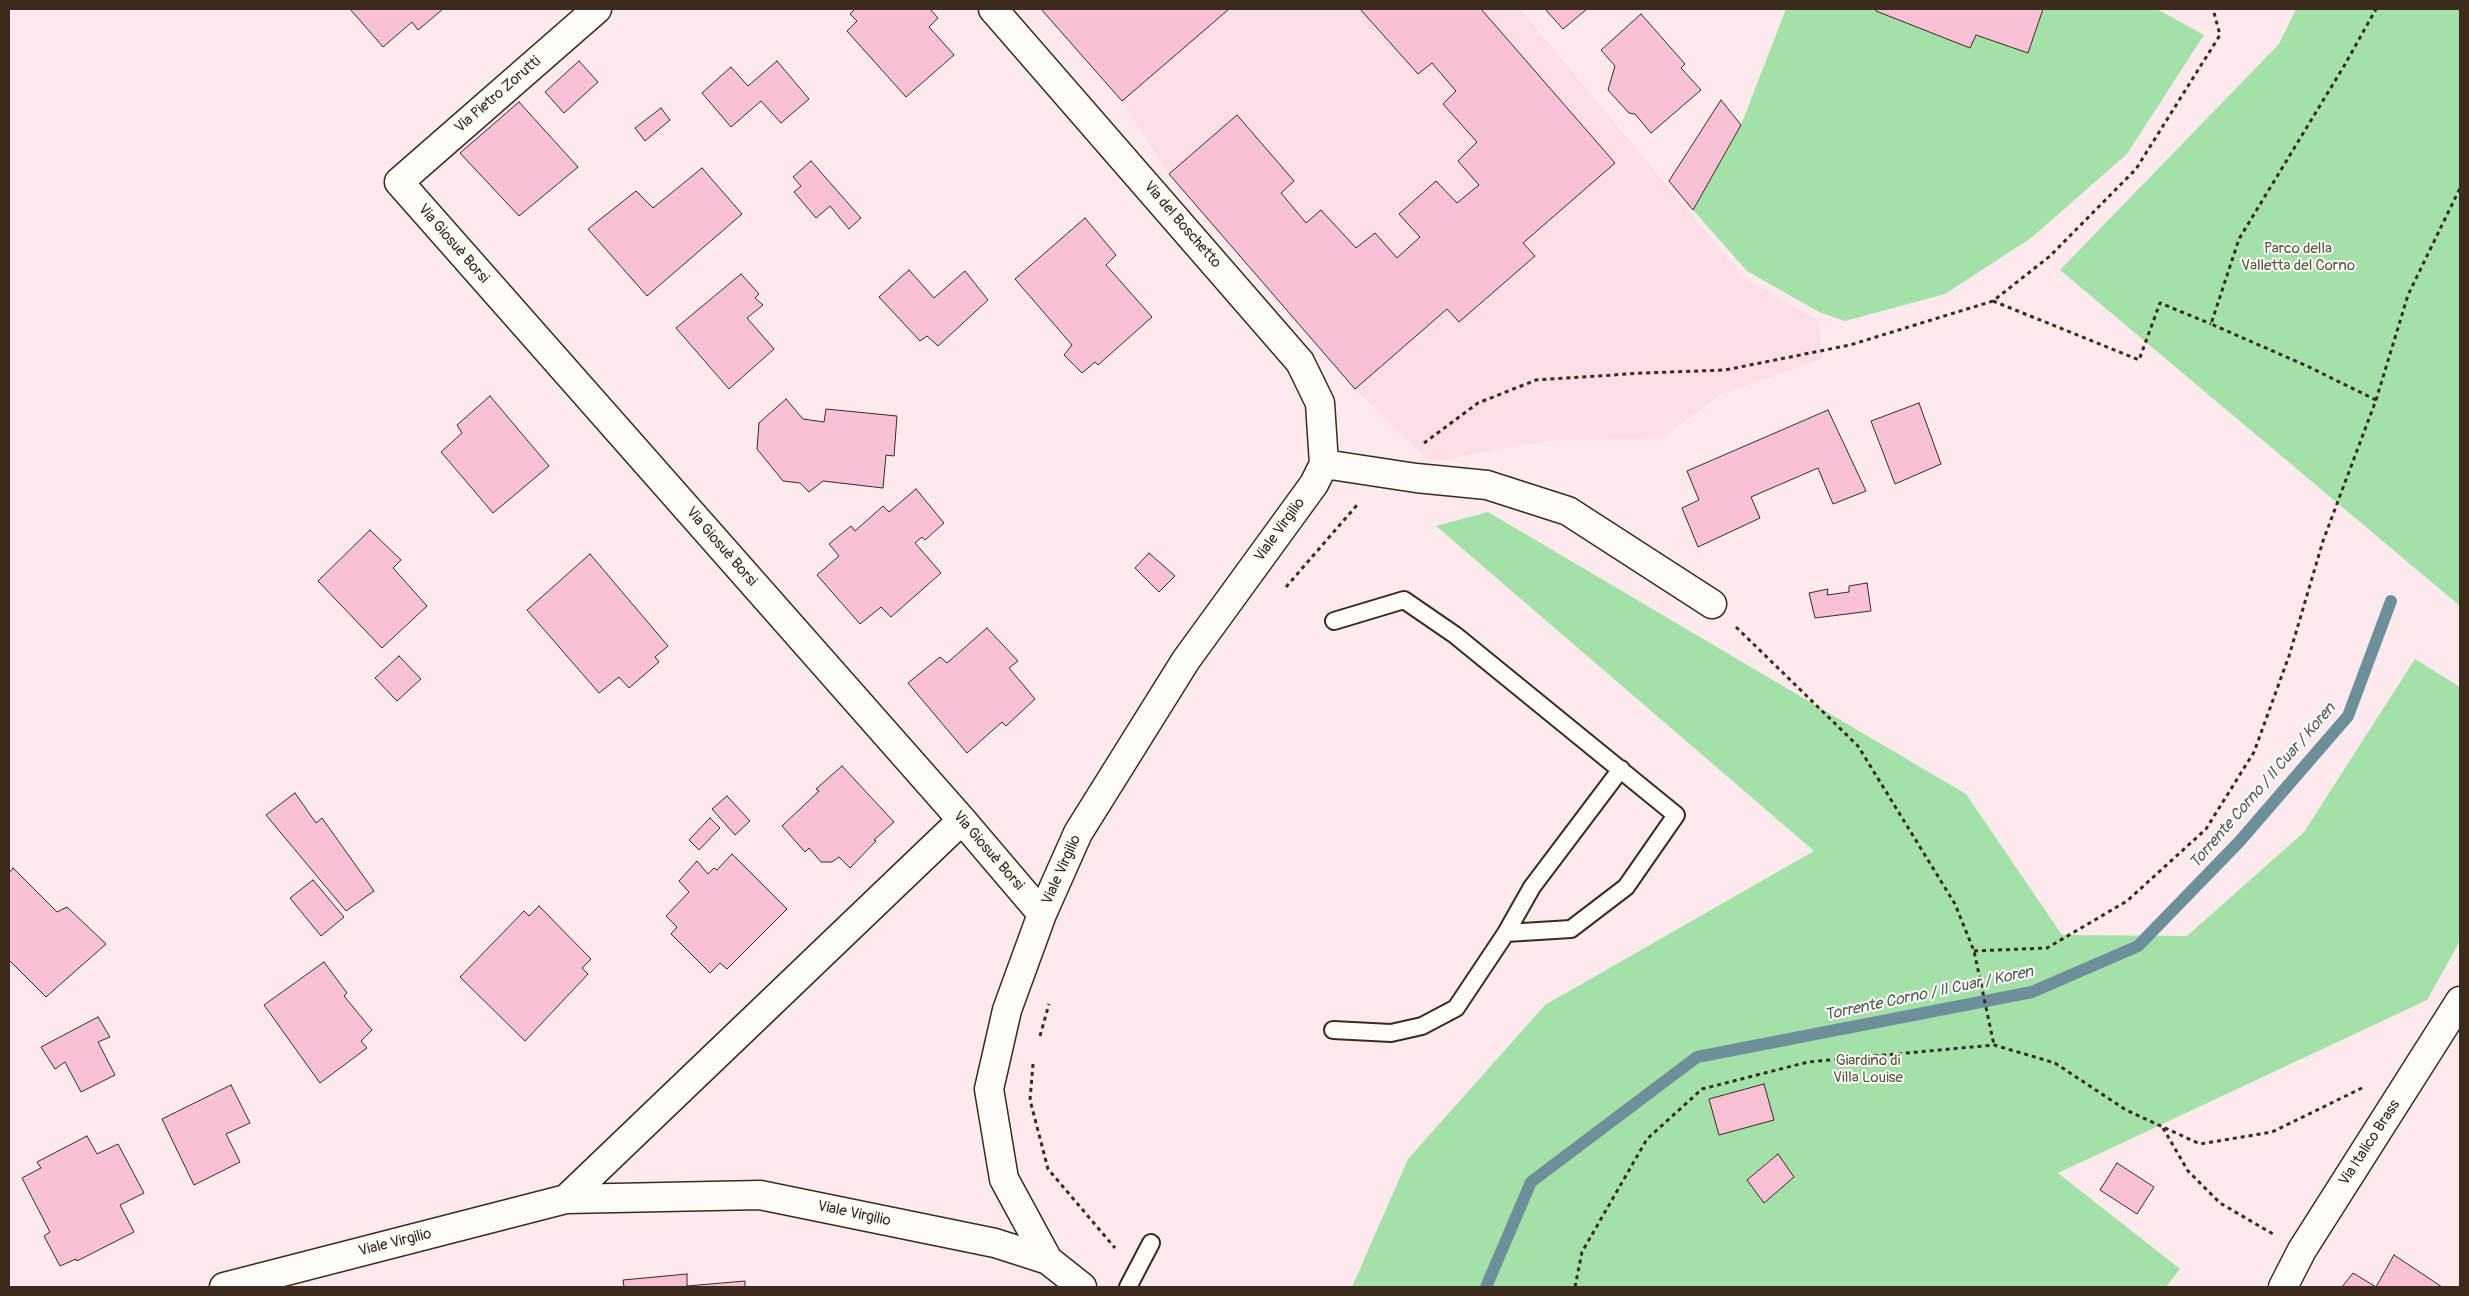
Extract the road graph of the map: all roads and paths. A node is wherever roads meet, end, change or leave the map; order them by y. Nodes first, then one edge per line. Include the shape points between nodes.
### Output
1 (597, 9) edge
2 (993, 9) edge
3 (2213, 9) edge
4 (2376, 9) edge
5 (398, 182) joint
6 (2460, 188) edge
7 (1993, 301) junction
8 (2211, 324) junction
9 (2376, 400) junction
10 (1324, 464) junction
11 (1384, 473) junction
12 (1279, 594) dead end
13 (1712, 604) joint
14 (1334, 621) dead end
15 (1621, 769) junction
16 (962, 820) junction
17 (1042, 914) junction
18 (1506, 933) junction
19 (1974, 951) junction
20 (1050, 1000) dead end
21 (2460, 1001) edge
22 (1333, 1030) dead end
23 (1039, 1037) dead end
24 (1994, 1045) junction
25 (1034, 1056) dead end
26 (2370, 1084) dead end
27 (2162, 1127) junction
28 (566, 1199) junction
29 (1151, 1243) dead end
30 (2302, 1250) junction
31 (1048, 1260) junction
32 (1137, 1273) junction
33 (224, 1287) edge
34 (1082, 1287) edge
35 (1128, 1287) edge
36 (1575, 1287) edge
37 (2283, 1287) edge

1 - 5 street, Via Pietro Zorutti
2 - 10 street, Via del Boschetto via 1300,362 1320,403
3 - 7 path via 2220,34 2136,169 2050,256
4 - 8 path via 2239,239
5 - 16 street, Via Giosuè Borsi
6 - 9 path via 2408,295
7 - 8 path via 2139,360 2160,303
7 - 11 path via 1850,345 1725,370 1536,380 1478,403
8 - 9 path
9 - 19 path via 2323,541 2289,656 2254,752 2206,829 2127,901 2047,948
10 - 11 street
10 - 17 street, Viale Virgilio via 1314,484 1186,660 1078,833
11 - 12 path
11 - 13 street via 1487,485 1568,511
13 - 19 path via 1858,746 1955,904
14 - 15 lane via 1404,600 1456,636
15 - 18 lane via 1532,887
15 - 18 lane via 1676,815 1626,887 1571,929
16 - 17 street, Via Giosuè Borsi
16 - 28 street, Viale Virgilio
17 - 31 street, Viale Virgilio via 1007,1010 989,1089 1004,1179
18 - 22 lane via 1456,1008 1422,1026 1391,1033
19 - 24 path
20 - 23 path
21 - 30 street, Via Italico Brass
24 - 27 path via 2055,1063 2126,1110
24 - 36 path via 1808,1062 1702,1090 1648,1139 1582,1252
25 - 32 path via 1030,1100 1048,1169
26 - 27 path via 2272,1132 2200,1144
27 - 30 path via 2188,1171 2220,1203
28 - 31 street, Viale Virgilio via 760,1195 995,1243
28 - 33 street, Viale Virgilio
29 - 32 lane
30 - 37 street, Via Italico Brass
31 - 34 street
32 - 35 lane

